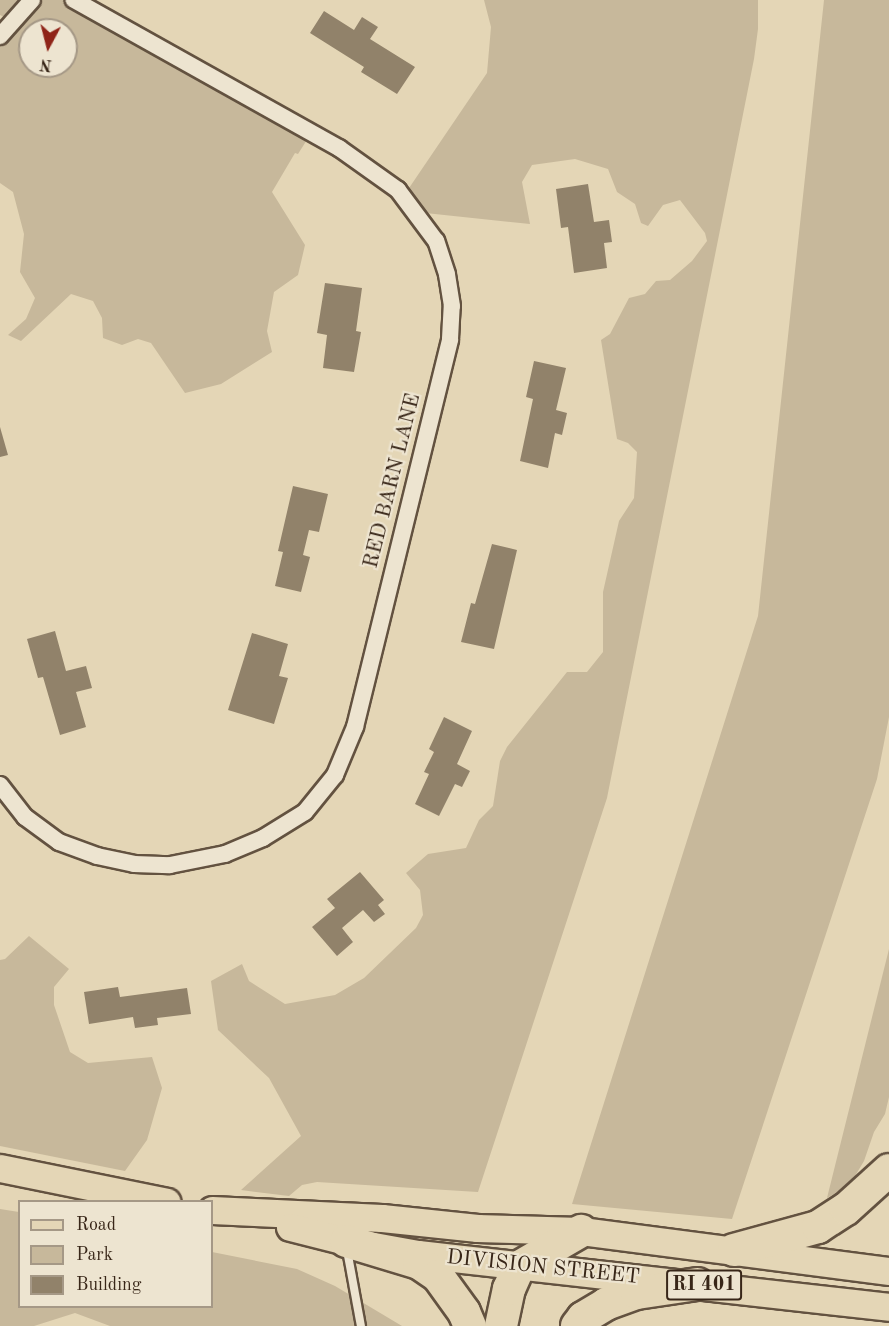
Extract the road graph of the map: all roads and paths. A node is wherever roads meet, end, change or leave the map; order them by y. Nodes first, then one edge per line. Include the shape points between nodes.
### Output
1 (32, 0) edge
2 (74, 0) edge
3 (0, 36) edge
4 (0, 785) edge
5 (0, 1168) edge
6 (889, 1170) edge
7 (157, 1200) edge
8 (224, 1212) edge
9 (581, 1232) junction
10 (346, 1241) junction
11 (734, 1250) junction
12 (519, 1267) junction
13 (889, 1271) edge
14 (697, 1284) junction
15 (889, 1307) edge
16 (361, 1326) edge
17 (470, 1326) edge
18 (501, 1326) edge
19 (577, 1326) edge

1 - 3 street
2 - 4 street, RED BARN LANE via 339,148 398,190 436,241 452,306 450,339 355,727 335,775 305,812 263,838 225,854 170,865 134,864 58,842 25,817
5 - 7 main road
6 - 11 highway via 846,1209 818,1227
8 - 9 main road, DIVISION STREET / RI 401
8 - 10 main road, DIVISION STREET / RI 401
9 - 11 main road, DIVISION STREET / RI 401
9 - 12 highway
10 - 12 main road, DIVISION STREET / RI 401
10 - 16 lane
10 - 17 highway via 419,1263 438,1276
11 - 13 main road, DIVISION STREET / RI 401
12 - 14 main road, DIVISION STREET / RI 401
12 - 18 highway via 509,1289
14 - 15 main road, DIVISION STREET / RI 401
14 - 19 highway via 637,1293 606,1304

